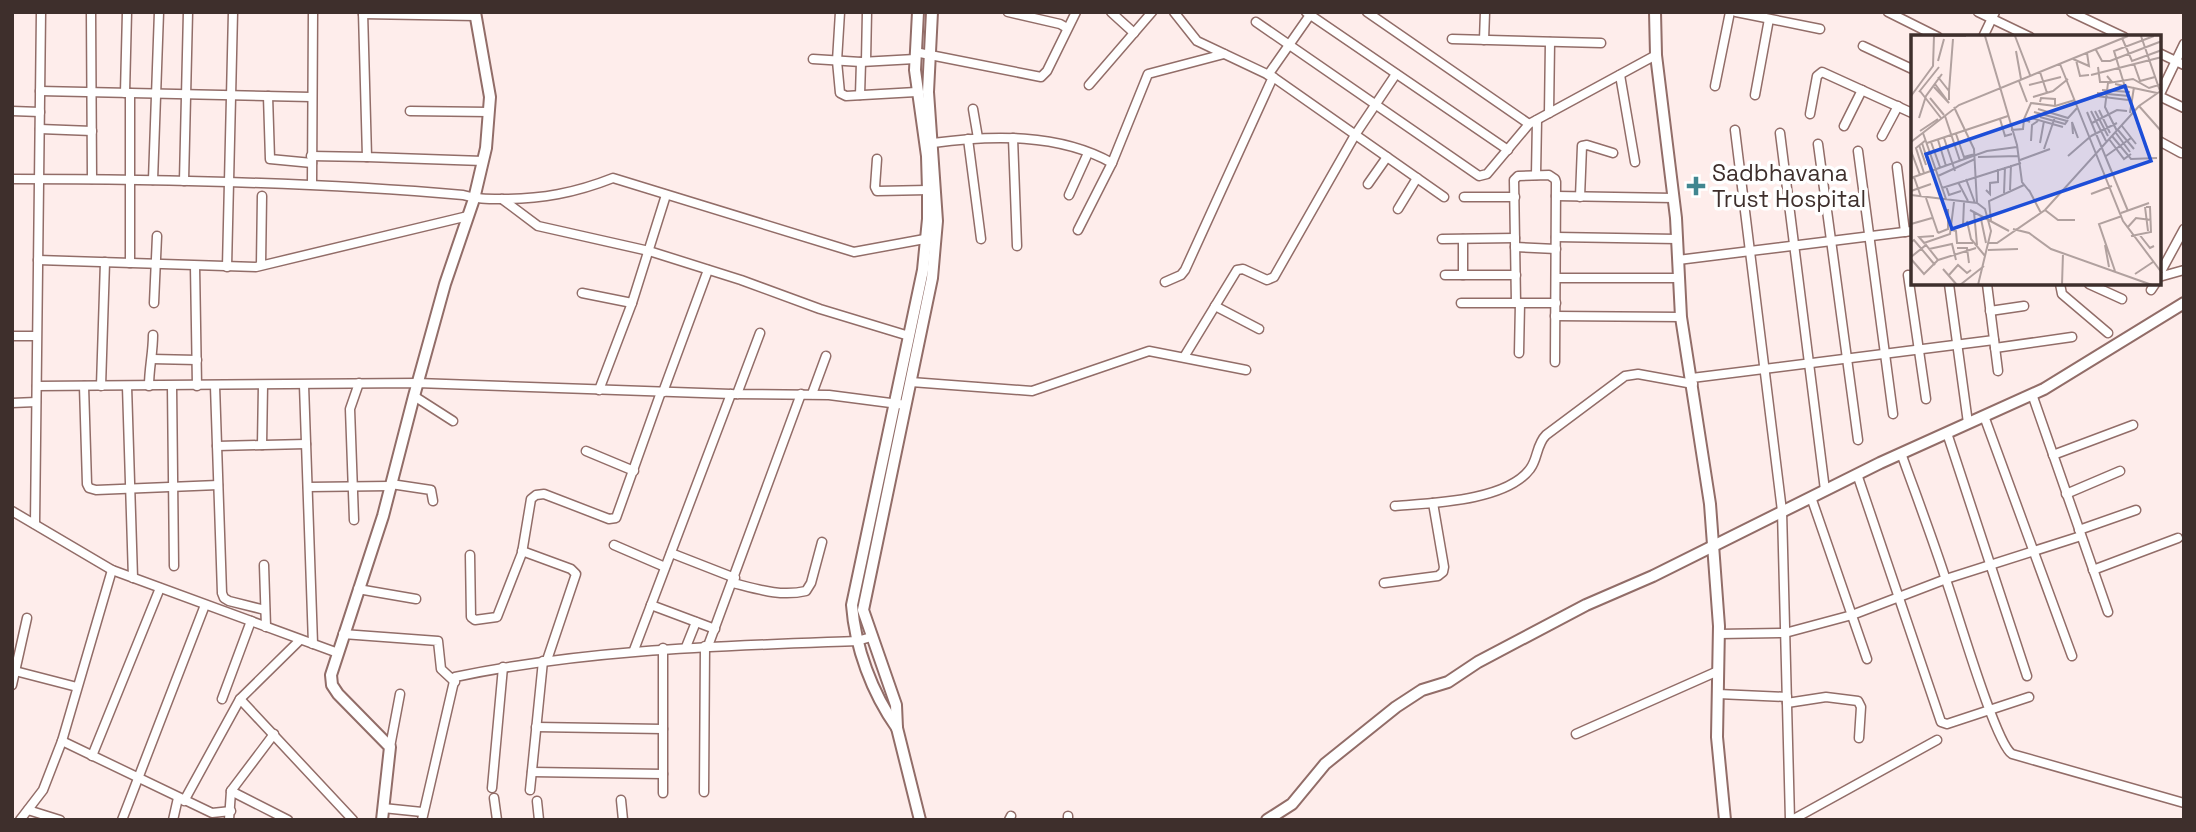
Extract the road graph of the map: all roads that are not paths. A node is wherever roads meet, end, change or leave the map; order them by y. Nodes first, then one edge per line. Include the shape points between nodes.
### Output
1 (41, 12) edge
2 (91, 12) edge
3 (127, 12) edge
4 (159, 12) edge
5 (188, 12) edge
6 (233, 12) edge
7 (313, 12) edge
8 (840, 12) edge
9 (867, 12) edge
10 (918, 12) edge
11 (932, 12) edge
12 (1076, 12) edge
13 (1111, 12) edge
14 (1152, 12) edge
15 (1174, 12) edge
16 (1367, 12) edge
17 (1485, 12) edge
18 (1655, 12) edge
19 (1730, 12) edge
20 (1736, 12) edge
21 (1792, 12) edge
22 (1888, 12) edge
23 (1978, 12) edge
24 (2071, 12) edge
25 (363, 13) edge
26 (1012, 13) edge
27 (475, 14) edge
28 (1308, 14) edge
29 (1751, 14) edge
30 (1993, 16) edge
31 (1769, 19) junction
32 (1256, 22) dead end
33 (1790, 23) junction
34 (1067, 28) junction
35 (1820, 29) dead end
36 (1134, 33) junction
37 (1934, 35) edge
38 (1984, 35) edge
39 (2026, 35) edge
40 (2120, 35) edge
41 (1452, 39) dead end
42 (1484, 40) junction
43 (1550, 42) junction
44 (1601, 43) dead end
45 (1289, 44) junction
46 (2184, 44) edge
47 (1863, 46) dead end
48 (1224, 54) junction
49 (2161, 54) edge
50 (915, 55) junction
51 (930, 55) junction
52 (1656, 55) junction
53 (813, 59) dead end
54 (837, 61) junction
55 (864, 62) junction
56 (2180, 63) edge
57 (1911, 68) edge
58 (1396, 74) junction
59 (1620, 75) junction
60 (1271, 76) junction
61 (1089, 85) dead end
62 (1715, 86) dead end
63 (1862, 90) junction
64 (40, 91) junction
65 (916, 92) junction
66 (128, 93) junction
67 (2161, 93) edge
68 (92, 94) junction
69 (155, 94) junction
70 (186, 94) junction
71 (230, 95) junction
72 (860, 95) junction
73 (1755, 95) dead end
74 (268, 96) junction
75 (311, 97) junction
76 (2161, 97) edge
77 (1376, 105) junction
78 (1898, 106) junction
79 (973, 108) dead end
80 (2184, 108) edge
81 (12, 111) edge
82 (410, 111) dead end
83 (40, 112) junction
84 (489, 112) junction
85 (1911, 112) edge
86 (1549, 113) junction
87 (1810, 114) dead end
88 (1533, 122) junction
89 (1844, 126) dead end
90 (40, 129) junction
91 (1735, 130) dead end
92 (92, 131) junction
93 (1780, 133) dead end
94 (1355, 135) junction
95 (1882, 136) dead end
96 (978, 138) junction
97 (1013, 138) junction
98 (968, 139) junction
99 (2161, 142) edge
100 (1818, 144) dead end
101 (931, 148) junction
102 (1508, 150) junction
103 (1858, 151) dead end
104 (1088, 153) junction
105 (1613, 153) dead end
106 (2181, 153) dead end
107 (367, 157) junction
108 (1387, 157) junction
109 (312, 159) junction
110 (877, 159) dead end
111 (483, 160) junction
112 (1634, 162) dead end
113 (1112, 163) junction
114 (1897, 167) dead end
115 (1536, 175) junction
116 (1417, 178) junction
117 (39, 179) junction
118 (92, 179) junction
119 (12, 180) edge
120 (131, 180) junction
121 (153, 180) junction
122 (184, 181) junction
123 (228, 181) junction
124 (312, 184) junction
125 (1368, 184) dead end
126 (928, 190) junction
127 (666, 195) junction
128 (1069, 195) dead end
129 (262, 196) dead end
130 (1556, 196) junction
131 (1444, 197) dead end
132 (1464, 197) dead end
133 (1514, 197) junction
134 (1580, 197) junction
135 (1674, 198) junction
136 (474, 199) junction
137 (502, 199) junction
138 (1398, 208) dead end
139 (468, 216) junction
140 (2184, 229) edge
141 (1078, 230) dead end
142 (1909, 232) edge
143 (157, 236) dead end
144 (1556, 237) junction
145 (1869, 237) junction
146 (931, 238) junction
147 (981, 239) dead end
148 (1442, 239) dead end
149 (1463, 239) junction
150 (1677, 239) junction
151 (1832, 241) junction
152 (1515, 242) junction
153 (1017, 246) dead end
154 (1795, 246) junction
155 (1556, 249) junction
156 (649, 251) junction
157 (1751, 251) junction
158 (38, 260) junction
159 (1678, 260) junction
160 (105, 262) junction
161 (130, 263) junction
162 (155, 265) junction
163 (261, 265) junction
164 (195, 266) junction
165 (227, 267) junction
166 (708, 270) junction
167 (2184, 270) edge
168 (2161, 272) edge
169 (1445, 275) dead end
170 (1463, 275) junction
171 (1516, 275) junction
172 (1908, 275) dead end
173 (2161, 276) edge
174 (1556, 278) junction
175 (1679, 278) junction
176 (1165, 282) dead end
177 (1949, 285) edge
178 (1987, 285) edge
179 (2060, 285) edge
180 (2091, 285) edge
181 (582, 293) dead end
182 (2122, 299) dead end
183 (154, 303) dead end
184 (632, 303) junction
185 (1461, 303) dead end
186 (1518, 303) junction
187 (1556, 303) junction
188 (2184, 303) edge
189 (1215, 306) junction
190 (2024, 306) dead end
191 (1990, 311) junction
192 (1555, 316) junction
193 (1681, 317) junction
194 (1259, 329) dead end
195 (760, 333) dead end
196 (2108, 333) dead end
197 (153, 335) dead end
198 (12, 336) edge
199 (36, 336) junction
200 (909, 336) junction
201 (2072, 337) dead end
202 (1994, 344) junction
203 (1957, 345) junction
204 (1920, 349) junction
205 (1519, 353) dead end
206 (1883, 354) junction
207 (827, 356) dead end
208 (1184, 357) junction
209 (1848, 358) junction
210 (152, 359) junction
211 (197, 360) junction
212 (1555, 362) dead end
213 (1810, 363) junction
214 (1765, 369) junction
215 (1246, 370) dead end
216 (1998, 371) dead end
217 (1693, 381) junction
218 (911, 382) junction
219 (359, 383) junction
220 (417, 383) junction
221 (304, 384) junction
222 (263, 385) junction
223 (37, 386) junction
224 (84, 386) junction
225 (101, 386) junction
226 (127, 386) junction
227 (149, 386) junction
228 (172, 386) junction
229 (197, 386) junction
230 (215, 386) junction
231 (599, 390) junction
232 (662, 392) junction
233 (734, 394) junction
234 (801, 394) junction
235 (812, 394) junction
236 (2032, 394) junction
237 (414, 396) junction
238 (1926, 399) dead end
239 (36, 402) junction
240 (12, 403) edge
241 (893, 404) junction
242 (906, 405) junction
243 (1893, 414) dead end
244 (1984, 416) junction
245 (453, 421) dead end
246 (1968, 423) junction
247 (2133, 425) dead end
248 (1947, 433) junction
249 (1858, 440) dead end
250 (306, 444) junction
251 (262, 445) junction
252 (217, 446) junction
253 (586, 451) dead end
254 (1901, 453) junction
255 (2053, 455) junction
256 (634, 471) junction
257 (2120, 471) dead end
258 (1857, 474) junction
259 (218, 485) junction
260 (391, 485) junction
261 (353, 486) junction
262 (174, 487) junction
263 (308, 487) junction
264 (130, 489) junction
265 (1825, 490) junction
266 (2066, 494) junction
267 (1811, 497) junction
268 (433, 501) dead end
269 (1433, 503) junction
270 (1395, 506) dead end
271 (2136, 510) dead end
272 (12, 511) edge
273 (1782, 511) junction
274 (354, 520) dead end
275 (35, 524) junction
276 (2080, 533) junction
277 (2178, 538) dead end
278 (822, 542) dead end
279 (614, 545) dead end
280 (1713, 545) junction
281 (2035, 550) junction
282 (522, 551) junction
283 (671, 553) junction
284 (470, 555) dead end
285 (264, 565) dead end
286 (1990, 565) junction
287 (174, 566) dead end
288 (666, 567) junction
289 (112, 570) junction
290 (2093, 570) junction
291 (133, 578) junction
292 (1946, 579) junction
293 (734, 580) junction
294 (1384, 583) dead end
295 (160, 588) junction
296 (358, 589) junction
297 (1899, 597) junction
298 (416, 599) dead end
299 (205, 605) junction
300 (651, 606) junction
301 (265, 610) junction
302 (2108, 612) dead end
303 (1852, 615) junction
304 (27, 618) dead end
305 (251, 621) junction
306 (696, 622) junction
307 (266, 627) junction
308 (715, 629) junction
309 (1785, 633) junction
310 (343, 634) junction
311 (1719, 634) junction
312 (871, 637) junction
313 (300, 640) junction
314 (857, 641) junction
315 (313, 644) junction
316 (707, 646) junction
317 (686, 647) junction
318 (663, 648) junction
319 (634, 650) junction
320 (338, 653) junction
321 (2072, 656) dead end
322 (1867, 659) dead end
323 (545, 661) junction
324 (503, 667) junction
325 (15, 671) junction
326 (1718, 671) junction
327 (2027, 676) dead end
328 (455, 682) junction
329 (12, 685) edge
330 (77, 687) junction
331 (400, 694) dead end
332 (1718, 694) junction
333 (2029, 697) dead end
334 (222, 699) dead end
335 (240, 699) junction
336 (1787, 700) junction
337 (1989, 710) junction
338 (536, 727) junction
339 (897, 728) junction
340 (663, 729) junction
341 (274, 734) junction
342 (1576, 734) dead end
343 (1859, 738) dead end
344 (1937, 740) dead end
345 (62, 741) junction
346 (390, 747) junction
347 (92, 756) junction
348 (532, 772) junction
349 (663, 774) junction
350 (138, 778) junction
351 (492, 788) dead end
352 (530, 790) dead end
353 (231, 792) junction
354 (704, 792) dead end
355 (663, 793) dead end
356 (494, 798) dead end
357 (181, 799) junction
358 (621, 800) dead end
359 (537, 801) dead end
360 (2184, 803) edge
361 (28, 810) junction
362 (383, 814) edge
363 (230, 816) edge
364 (422, 816) edge
365 (20, 820) edge
366 (60, 820) edge
367 (122, 820) edge
368 (173, 820) edge
369 (288, 820) edge
370 (353, 820) edge
371 (497, 820) edge
372 (539, 820) edge
373 (623, 820) edge
374 (920, 820) edge
375 (1267, 820) edge
376 (1725, 820) edge
377 (1791, 820) edge

1 - 64 street
2 - 68 street
3 - 66 street
4 - 69 street
5 - 70 street
6 - 71 street
7 - 75 street
8 - 54 street
9 - 55 street
10 - 50 street
11 - 51 street
12 - 34 street
13 - 36 street
14 - 36 street
15 - 48 street via 1194,38
16 - 88 street
17 - 42 street
18 - 52 street
19 - 62 street
20 - 29 street
21 - 33 street
22 - 37 street
23 - 30 street
24 - 40 street
25 - 27 street
25 - 107 street
26 - 34 street
27 - 84 street via 491,97
28 - 45 street
28 - 58 street
29 - 31 street
30 - 38 street
30 - 39 street
31 - 33 street
31 - 73 street
32 - 45 street
33 - 35 street
34 - 51 street via 1041,77
36 - 61 street
41 - 42 street
42 - 43 street
43 - 44 street
43 - 86 street
45 - 60 street
45 - 77 street
46 - 56 street
47 - 57 street
48 - 60 street
48 - 113 street via 1148,74
49 - 56 street
50 - 51 street
50 - 55 street
50 - 65 street
51 - 101 street
52 - 59 street
52 - 135 street
53 - 54 street
54 - 55 street
54 - 72 street via 839,93
55 - 72 street
56 - 67 street
58 - 77 street
58 - 102 street
59 - 86 street
59 - 112 street
60 - 94 street
60 - 176 street via 1185,270
63 - 78 street
63 - 87 street via 1819,74
63 - 89 street
64 - 68 street
64 - 83 street
65 - 72 street
65 - 101 street
66 - 68 street
66 - 69 street
66 - 120 street
68 - 92 street
69 - 70 street
69 - 121 street
70 - 71 street
70 - 122 street
71 - 74 street
71 - 123 street
74 - 75 street
74 - 109 street via 270,159
75 - 109 street
76 - 80 street
77 - 94 street
77 - 102 street via 1479,176 1487,174
78 - 85 street
78 - 95 street
79 - 96 street
81 - 83 street
82 - 84 street
83 - 90 street
84 - 111 street
86 - 88 street
88 - 102 street
88 - 115 street
90 - 92 street
90 - 117 street
91 - 157 street
92 - 118 street
93 - 154 street
94 - 108 street
94 - 189 street via 1274,277 1266,280 1237,270
96 - 97 street
96 - 98 street
97 - 104 street via 1046,141
97 - 153 street
98 - 101 street
98 - 147 street
99 - 106 street
100 - 151 street
101 - 126 street
101 - 146 street
103 - 145 street
104 - 113 street
104 - 128 street
105 - 134 street via 1582,146
107 - 109 street
107 - 111 street
108 - 116 street
108 - 125 street
109 - 124 street
110 - 126 street via 877,191
111 - 136 street
113 - 141 street
114 - 142 street
115 - 130 street via 1555,179
115 - 133 street via 1515,177
116 - 131 street
116 - 138 street
117 - 118 street
117 - 119 street
117 - 158 street
118 - 120 street
120 - 121 street
120 - 161 street
121 - 122 street
122 - 123 street
123 - 124 street
123 - 165 street
124 - 136 street
126 - 146 street
127 - 137 street via 614,178 537,199
127 - 146 street via 854,252
127 - 156 street
129 - 163 street
130 - 134 street
130 - 144 street
132 - 133 street
133 - 152 street
134 - 135 street
135 - 150 street
136 - 137 street
136 - 139 street
137 - 156 street via 538,226
139 - 163 street
139 - 220 street
140 - 168 street
142 - 145 street
143 - 162 street
144 - 150 street
144 - 155 street
145 - 151 street
145 - 206 street
146 - 200 street
146 - 218 street via 932,278
148 - 149 street
149 - 152 street
149 - 170 street
150 - 159 street
151 - 154 street
151 - 209 street
152 - 155 street
152 - 171 street
154 - 157 street
154 - 213 street
155 - 174 street
156 - 166 street
156 - 184 street
157 - 159 street
157 - 214 street
158 - 160 street
158 - 199 street
159 - 175 street
160 - 161 street
160 - 225 street
161 - 162 street
162 - 164 street
162 - 183 street
163 - 165 street
164 - 165 street
164 - 211 street
166 - 200 street
166 - 232 street
167 - 173 street
169 - 170 street
170 - 171 street
171 - 186 street
172 - 204 street
174 - 175 street
174 - 187 street
175 - 193 street
177 - 203 street
178 - 191 street
179 - 196 street via 2062,294
180 - 182 street
181 - 184 street
184 - 231 street
185 - 186 street
186 - 187 street
186 - 205 street
187 - 192 street
188 - 236 street
189 - 194 street
189 - 208 street
190 - 191 street
191 - 202 street
192 - 193 street
192 - 212 street
193 - 217 street
195 - 233 street
197 - 210 street
198 - 199 street
199 - 223 street
200 - 241 street
201 - 202 street
202 - 203 street
202 - 216 street
203 - 204 street
203 - 246 street
204 - 206 street
204 - 238 street
206 - 209 street
206 - 243 street
207 - 235 street
208 - 215 street
208 - 218 street via 1142,352 1032,391
209 - 213 street
209 - 249 street
210 - 211 street
210 - 227 street
211 - 229 street
213 - 214 street
213 - 265 street
214 - 217 street
214 - 273 street
217 - 269 street via 1638,374 1620,378 1546,435 1530,470 1510,485
217 - 280 street
218 - 242 street
219 - 220 street
219 - 221 street
219 - 261 street via 350,408
220 - 231 street
220 - 237 street
221 - 222 street
221 - 250 street
222 - 230 street
222 - 251 street
223 - 224 street
223 - 239 street
224 - 225 street
224 - 264 street via 87,484 96,490
225 - 226 street
226 - 227 street
226 - 264 street
227 - 228 street
228 - 229 street
228 - 262 street
229 - 230 street
230 - 252 street
231 - 232 street
232 - 233 street
232 - 256 street
233 - 234 street
233 - 283 street
234 - 235 street
234 - 293 street
235 - 241 street
236 - 244 street
236 - 255 street
237 - 245 street
237 - 260 street
239 - 240 street
239 - 275 street
241 - 242 street
241 - 314 street via 853,593
242 - 312 street via 864,605
244 - 246 street
244 - 281 street
246 - 248 street
247 - 255 street
248 - 254 street
248 - 286 street
250 - 251 street
250 - 263 street
251 - 252 street
252 - 259 street
253 - 256 street
254 - 258 street
254 - 292 street
255 - 266 street
256 - 282 street via 618,516 612,519 544,494 534,496
257 - 266 street
258 - 265 street
258 - 297 street
259 - 262 street
259 - 301 street via 222,593 229,601
260 - 261 street
260 - 268 street via 431,490
260 - 296 street
261 - 263 street
261 - 274 street
262 - 264 street
262 - 287 street
263 - 315 street
264 - 291 street
265 - 267 street
266 - 276 street
267 - 273 street
267 - 303 street
269 - 270 street
269 - 294 street via 1443,572
271 - 276 street
272 - 275 street
273 - 280 street
273 - 309 street
275 - 289 street
276 - 281 street
276 - 290 street
277 - 290 street
278 - 293 street via 806,591 783,594
279 - 288 street
280 - 311 street
280 - 375 street via 1586,605 1448,682 1422,690 1325,764 1292,804
281 - 286 street
281 - 321 street
282 - 284 street via 499,616 475,620 471,617
282 - 323 street via 576,574
283 - 288 street
283 - 293 street
285 - 301 street
286 - 292 street
286 - 327 street
288 - 300 street
289 - 291 street
289 - 330 street
290 - 302 street
291 - 295 street
292 - 297 street
292 - 337 street
293 - 308 street
295 - 299 street
295 - 347 street
296 - 298 street
296 - 310 street
297 - 303 street
297 - 337 street via 1941,722
299 - 305 street
299 - 350 street
300 - 306 street
300 - 319 street
301 - 307 street
303 - 309 street
303 - 322 street
304 - 325 street
305 - 307 street
305 - 334 street
306 - 308 street
306 - 317 street
307 - 313 street
308 - 316 street
309 - 311 street
309 - 336 street
310 - 320 street
310 - 328 street via 438,641 441,669
311 - 326 street
312 - 314 street
312 - 339 street via 895,705
313 - 315 street
313 - 335 street
314 - 316 street
314 - 339 street via 882,705
315 - 320 street
316 - 317 street
316 - 354 street
317 - 318 street
318 - 319 street
318 - 340 street
319 - 323 street
320 - 346 street via 332,685
323 - 324 street
323 - 338 street
324 - 328 street via 455,677
324 - 351 street
325 - 329 street
325 - 330 street
326 - 332 street
326 - 342 street
328 - 364 street
330 - 345 street
331 - 346 street
332 - 336 street
332 - 376 street
333 - 337 street
335 - 341 street
335 - 357 street
336 - 343 street via 1826,697 1858,701
336 - 377 street
337 - 360 street via 2009,753
338 - 340 street
338 - 348 street
339 - 374 street
340 - 349 street
341 - 353 street
341 - 370 street
344 - 377 street
345 - 347 street
345 - 361 street via 44,790
346 - 362 street
347 - 350 street
348 - 349 street
348 - 352 street
349 - 355 street
350 - 357 street
350 - 367 street
353 - 363 street
353 - 369 street
356 - 371 street
357 - 363 street
357 - 368 street
358 - 373 street
359 - 372 street
361 - 365 street
361 - 366 street
362 - 364 street

